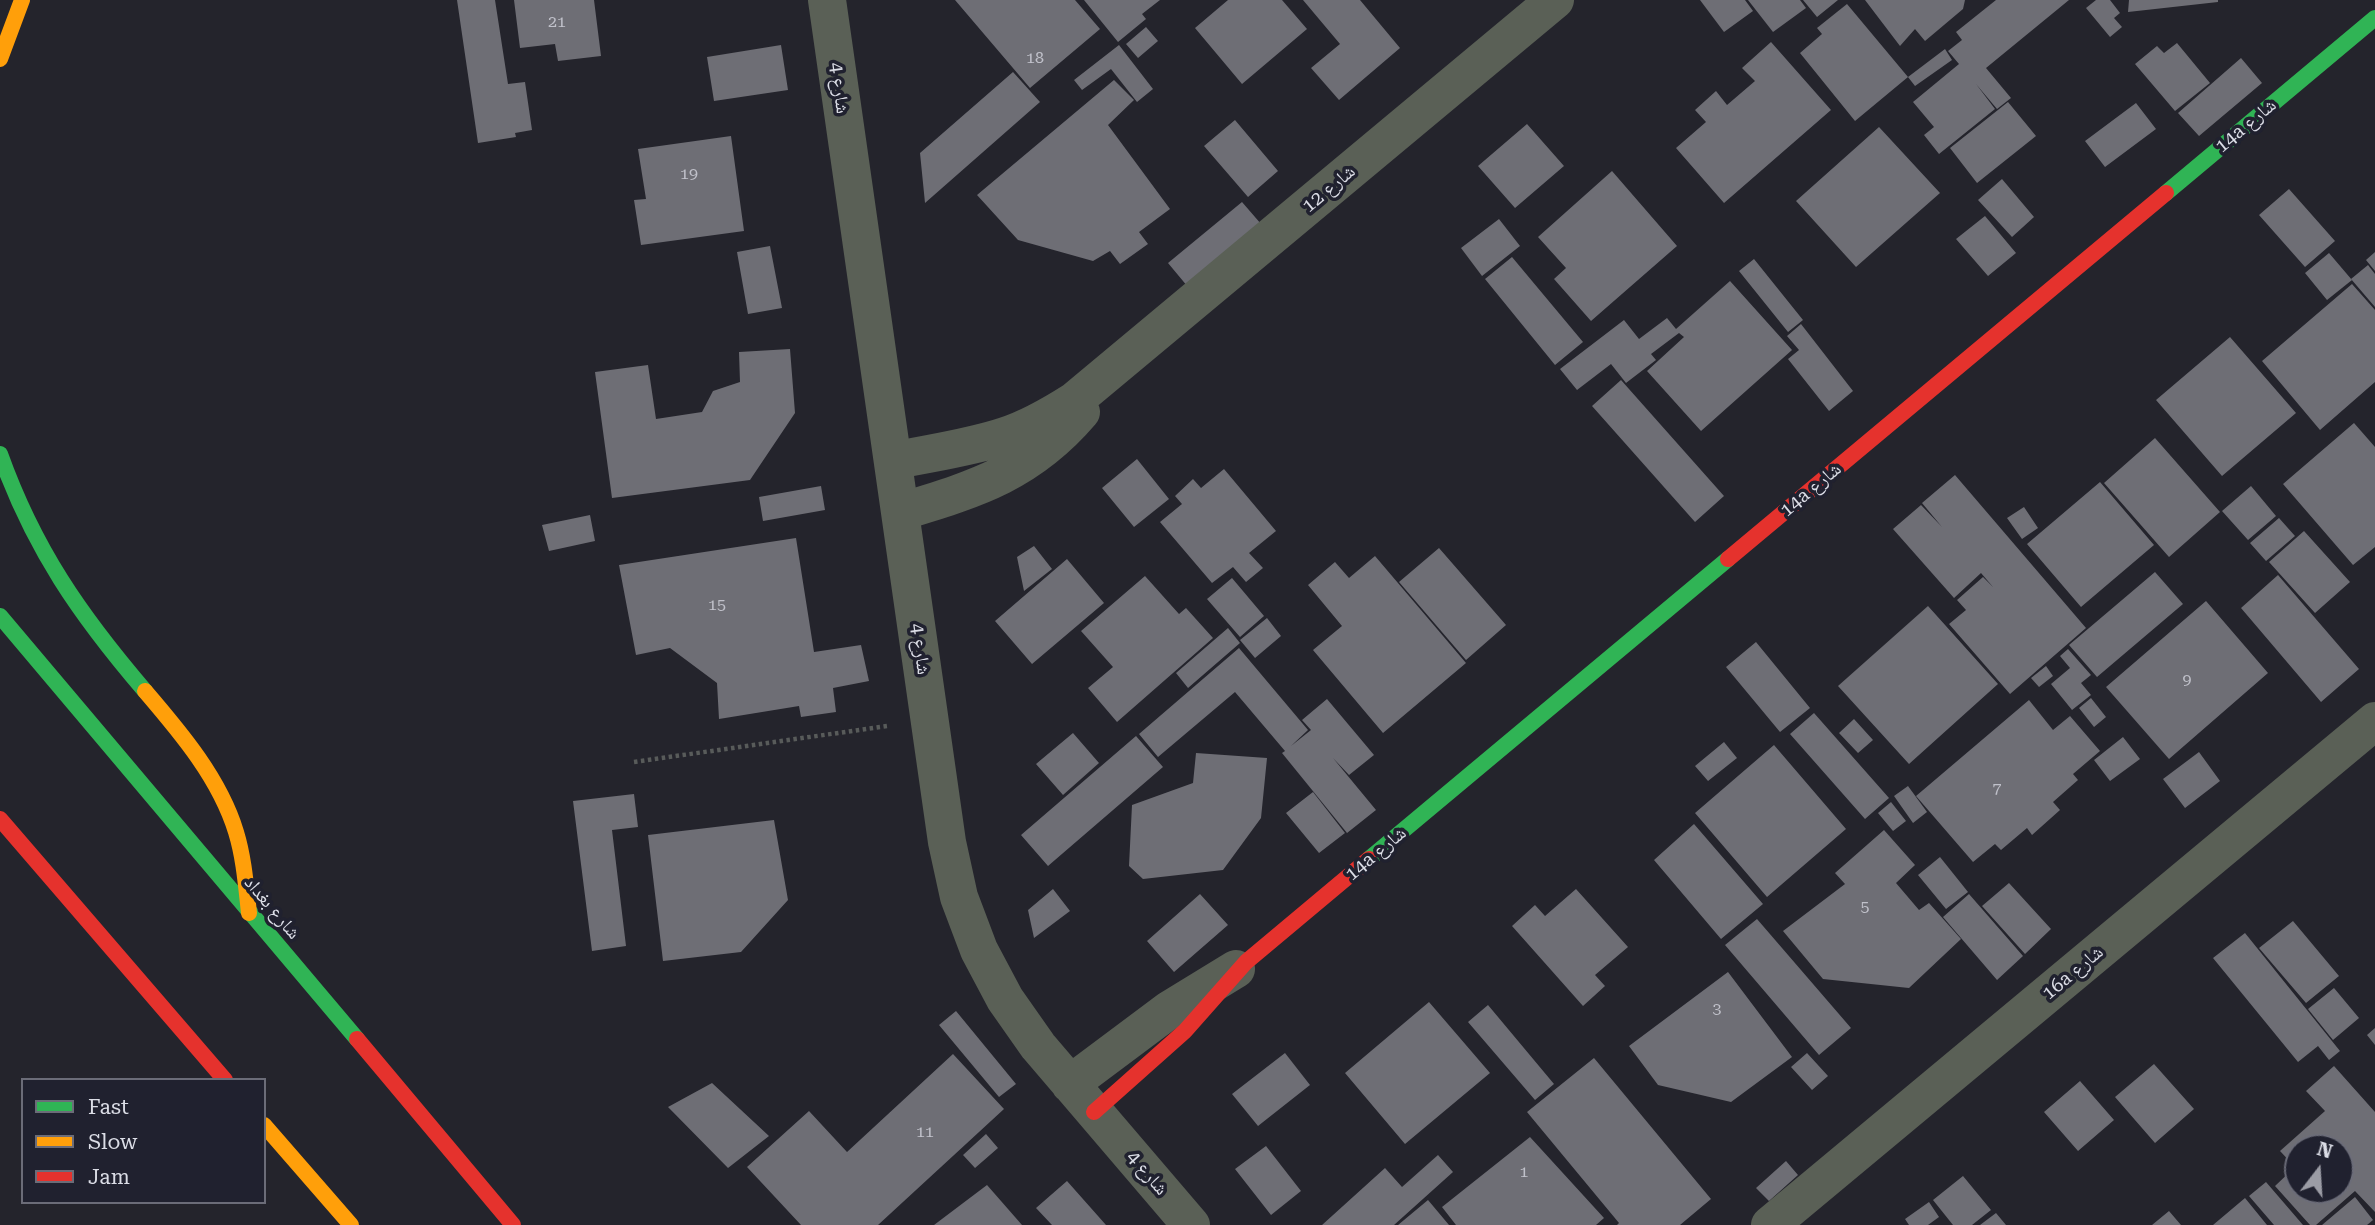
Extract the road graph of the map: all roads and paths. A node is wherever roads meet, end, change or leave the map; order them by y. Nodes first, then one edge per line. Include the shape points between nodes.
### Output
1 (22, 0) edge
2 (827, 0) edge
3 (1555, 0) edge
4 (2375, 18) edge
5 (0, 59) edge
6 (1104, 378) junction
7 (0, 454) edge
8 (893, 461) junction
9 (900, 512) junction
10 (0, 616) edge
11 (930, 720) junction
12 (2375, 721) edge
13 (634, 762) dead end
14 (0, 819) edge
15 (23, 867) dead end
16 (57, 886) junction
17 (249, 913) junction
18 (1247, 962) junction
19 (223, 1078) edge
20 (1070, 1084) junction
21 (1094, 1112) junction
22 (266, 1127) edge
23 (351, 1225) edge
24 (513, 1225) edge
25 (1191, 1225) edge
26 (1770, 1225) edge

1 - 5 main road
2 - 8 street, شارع 4
3 - 6 street, شارع 12
4 - 18 main road, 14a شارع
6 - 8 street, شارع 12 via 1041,421 1007,436
6 - 9 street, شارع 12 via 1067,428 1020,467 964,493
7 - 17 main road via 46,558 90,625 192,749 216,786 245,869
8 - 9 street, شارع 4
9 - 11 street, شارع 4
10 - 17 main road, شارع بغداد
11 - 13 path
11 - 20 street, شارع 4 via 947,842 959,897 979,950 1005,999
12 - 26 street, 16a شارع
14 - 16 main road
15 - 16 main road
16 - 19 main road
17 - 24 main road, شارع بغداد
18 - 20 street, 14a شارع via 1169,1010
18 - 21 main road, 14a شارع via 1185,1031
20 - 21 street, شارع 4
21 - 25 street, شارع 4
22 - 23 main road

